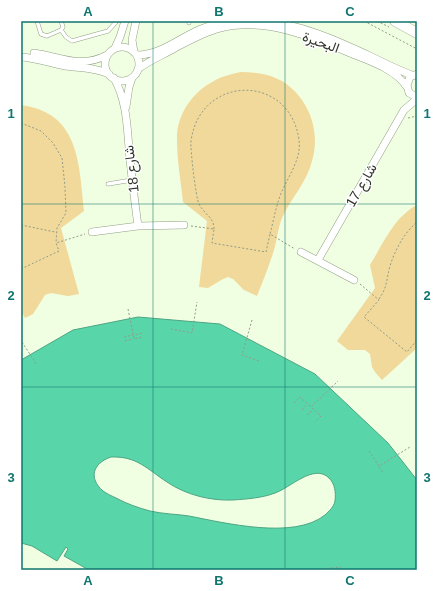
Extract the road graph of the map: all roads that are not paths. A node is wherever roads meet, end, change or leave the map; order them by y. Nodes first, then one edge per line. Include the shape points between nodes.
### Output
1 (37, 21) edge
2 (61, 21) edge
3 (117, 21) edge
4 (125, 21) edge
5 (136, 21) edge
6 (234, 21) edge
7 (260, 21) edge
8 (395, 21) edge
9 (269, 25) junction
10 (61, 30) junction
11 (417, 33) edge
12 (121, 34) junction
13 (132, 36) junction
14 (188, 38) junction
15 (115, 48) junction
16 (351, 50) junction
17 (21, 52) edge
18 (136, 54) junction
19 (107, 55) junction
20 (21, 56) edge
21 (33, 56) junction
22 (138, 69) junction
23 (415, 74) edge
24 (111, 76) junction
25 (132, 78) junction
26 (407, 89) junction
27 (417, 98) edge
28 (404, 110) junction
29 (126, 113) junction
30 (132, 180) junction
31 (108, 184) dead end
32 (184, 225) road end
33 (138, 226) junction
34 (92, 232) road end
35 (301, 252) road end
36 (318, 260) junction
37 (354, 280) road end

1 - 10 lane via 39,31 44,36
2 - 10 lane
3 - 10 lane via 108,31 72,41
4 - 12 street
5 - 13 street
6 - 14 street, البحيرة via 211,25
7 - 9 street, البحيرة
8 - 11 street
9 - 14 street, البحيرة via 226,27
9 - 16 street, البحيرة
12 - 13 street
12 - 15 street
13 - 18 street
14 - 18 street, البحيرة via 146,55
14 - 22 street, البحيرة
15 - 18 street via 125,47
15 - 19 street
16 - 23 street, البحيرة via 398,70
16 - 26 street, البحيرة via 396,75
17 - 21 street
18 - 22 street via 139,60
19 - 21 street via 80,63
19 - 24 street via 105,65
20 - 21 street
21 - 24 street via 66,66 98,70
22 - 25 street
23 - 26 street, شارع 17 via 408,79
24 - 25 street via 125,81
24 - 29 street, شارع 18 via 121,92
25 - 29 street, شارع 18
26 - 27 street, البحيرة
26 - 28 street, شارع 17
27 - 28 street, شارع 17
28 - 36 street, شارع 17
29 - 30 street, شارع 18
30 - 31 lane
30 - 33 street, شارع 18
32 - 33 street
33 - 34 street
35 - 36 street
36 - 37 street

